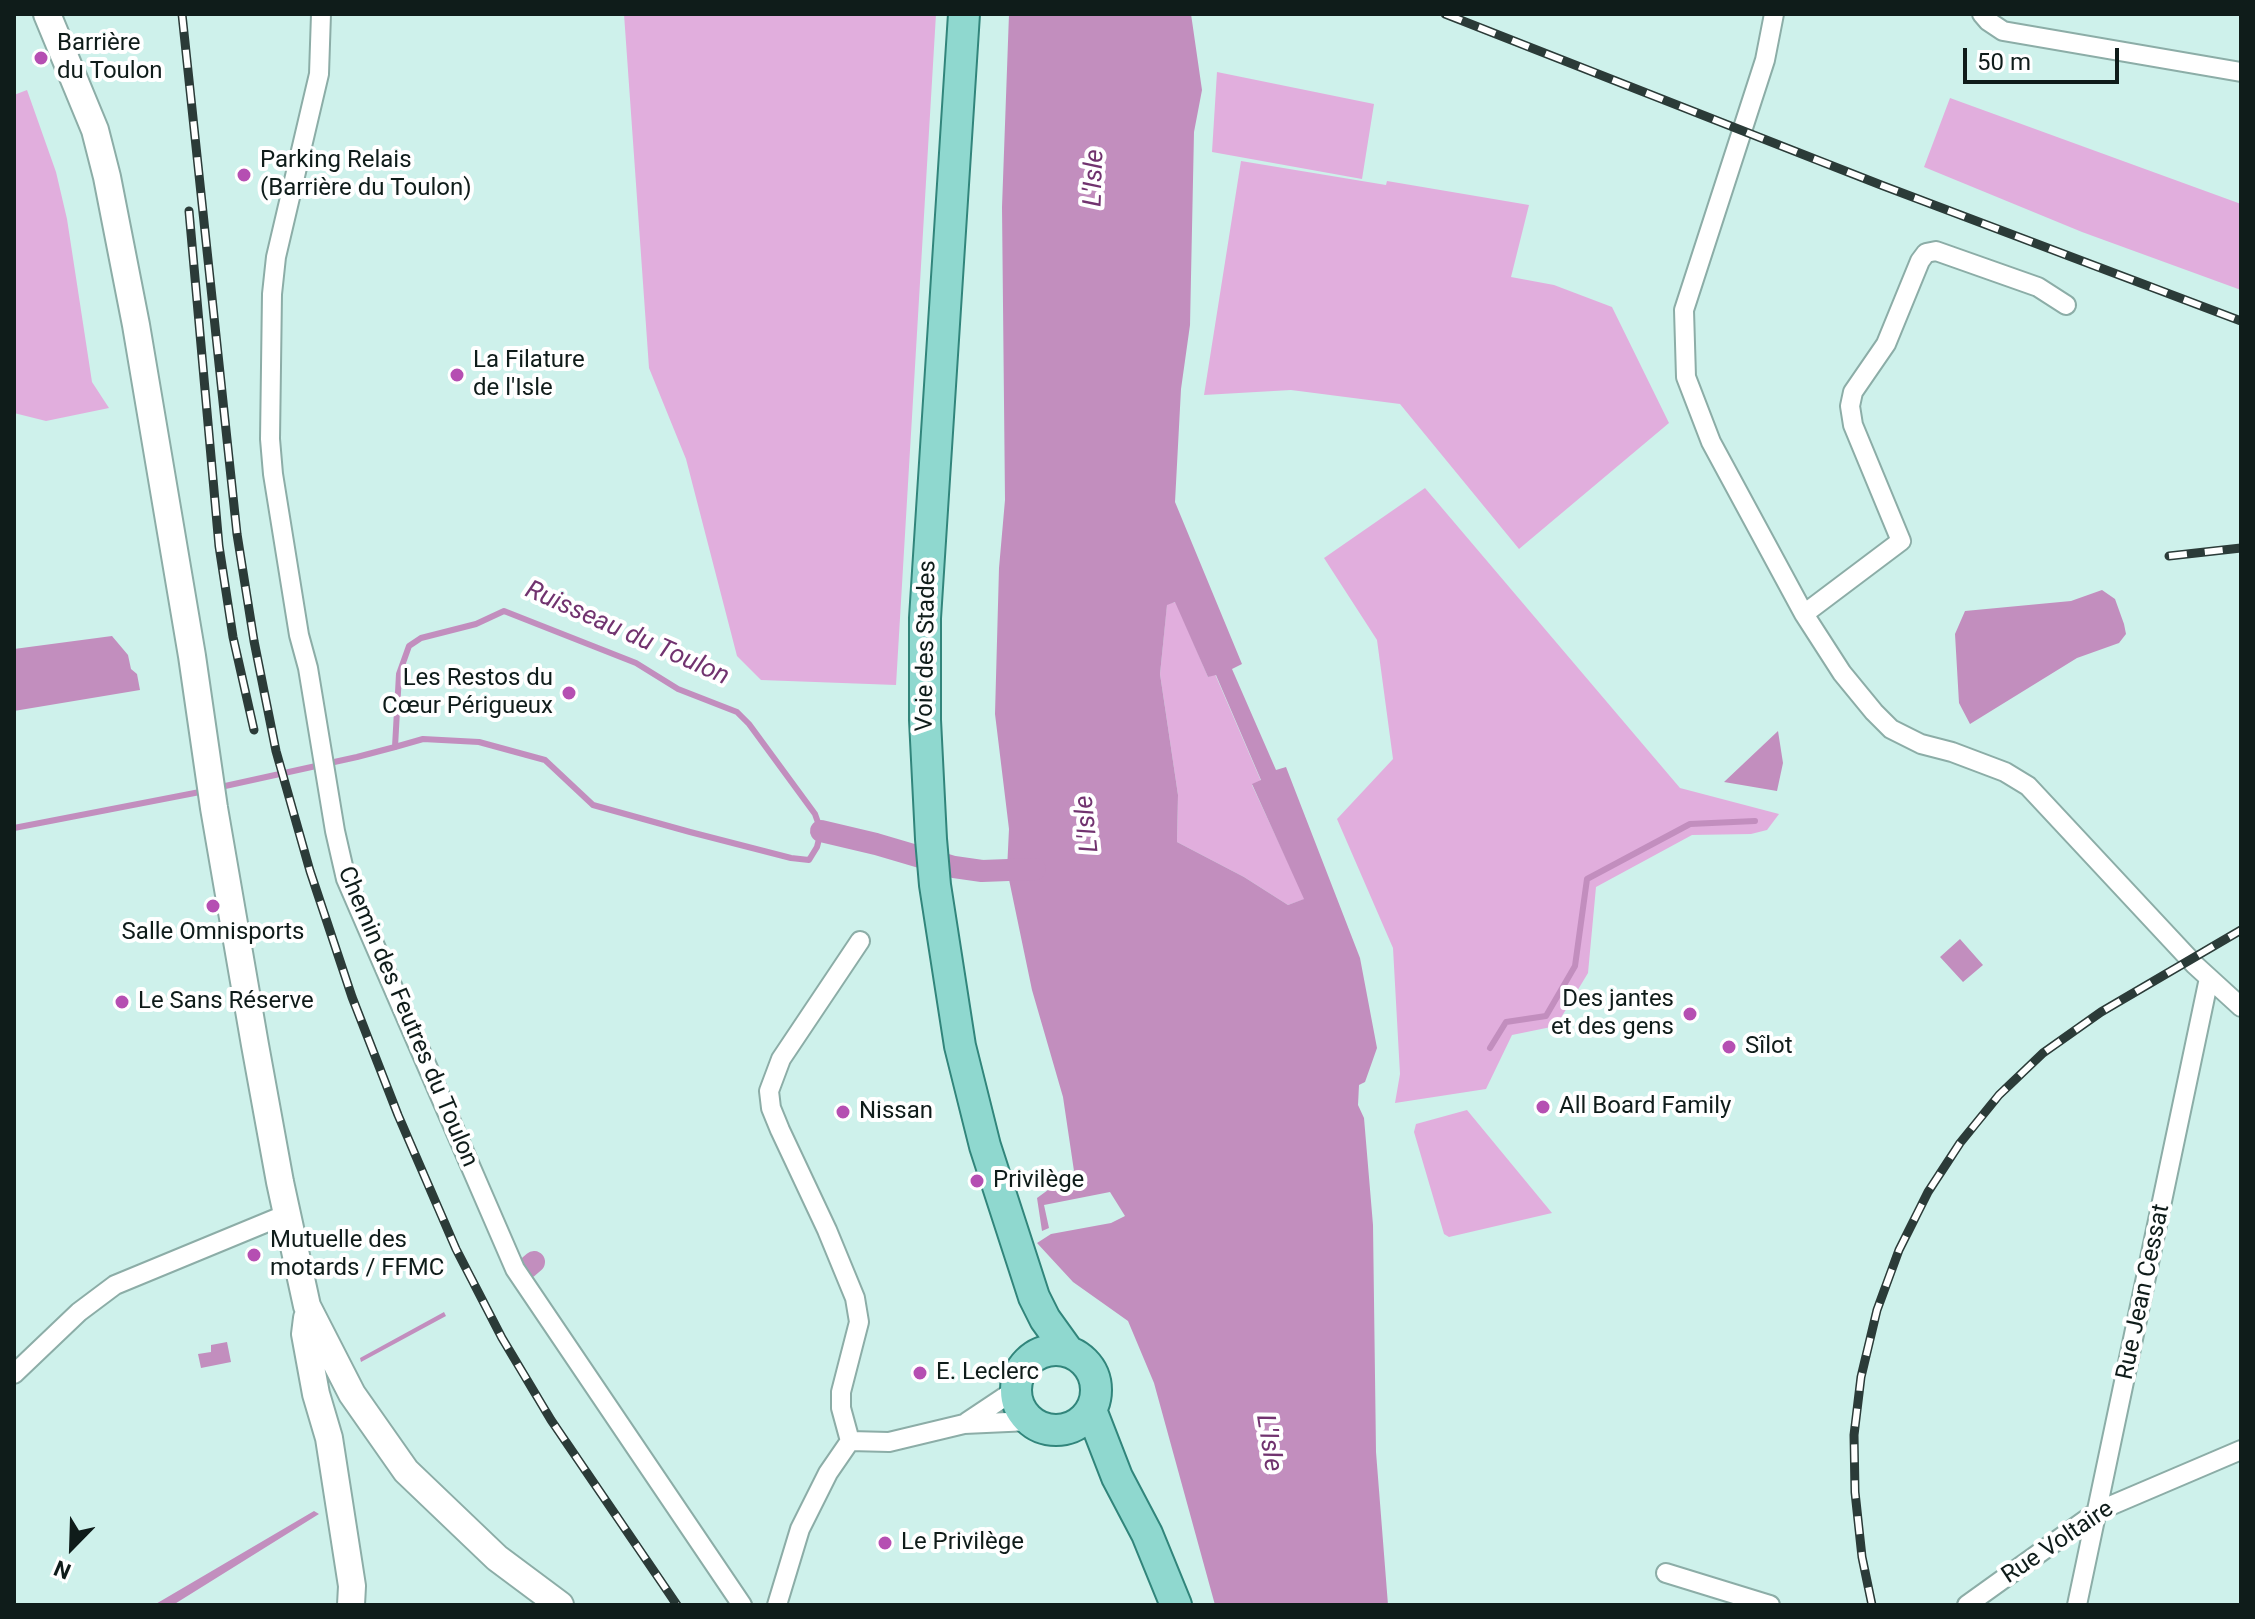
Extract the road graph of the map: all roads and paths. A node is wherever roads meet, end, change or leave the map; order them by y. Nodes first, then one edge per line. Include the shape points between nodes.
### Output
1 (47, 14) edge
2 (321, 14) edge
3 (964, 14) edge
4 (1774, 14) edge
5 (1982, 14) edge
6 (2241, 72) edge
7 (2066, 305) dead end
8 (1804, 614) junction
9 (860, 941) dead end
10 (2209, 978) junction
11 (2241, 1007) edge
12 (287, 1214) junction
13 (1022, 1268) junction
14 (307, 1306) junction
15 (1068, 1351) junction
16 (1027, 1361) junction
17 (14, 1374) edge
18 (1015, 1390) junction
19 (352, 1394) junction
20 (1091, 1410) junction
21 (1030, 1421) junction
22 (964, 1424) junction
23 (1062, 1430) junction
24 (329, 1438) junction
25 (850, 1441) junction
26 (2241, 1450) edge
27 (1117, 1477) junction
28 (2098, 1511) junction
29 (1666, 1573) dead end
30 (351, 1605) edge
31 (560, 1605) edge
32 (742, 1605) edge
33 (777, 1605) edge
34 (1176, 1605) edge
35 (1770, 1605) edge
36 (1967, 1605) edge
37 (2077, 1605) edge

1 - 12 main road via 95,130 107,177
2 - 32 street, Chemin des Feutres du Toulon via 319,74 276,257 270,439 299,635 346,879 504,1248
3 - 13 main road, Voie des Stades via 925,618 925,720 935,885 960,1046
4 - 8 street via 1765,60 1684,310 1686,377 1711,442
5 - 6 street via 2003,31
7 - 8 street via 2038,287 1936,251 1926,253 1886,344 1853,392 1850,406 1901,541
8 - 10 street via 1842,673 1891,729 2005,772 2028,786
9 - 25 street via 781,1059 769,1091 780,1130 855,1298 859,1322 841,1392
10 - 11 street
10 - 28 street, Rue Jean Cessat
12 - 14 main road
12 - 17 street via 115,1285
13 - 15 main road, Voie des Stades via 1045,1319
13 - 16 main road, Voie des Stades
14 - 19 main road
14 - 24 main road via 305,1334
15 - 16 main road via 1046,1350
15 - 20 main road via 1094,1375
16 - 18 main road
18 - 21 main road
18 - 22 street
19 - 24 main road via 333,1416
19 - 31 main road via 406,1471 431,1497 497,1558
20 - 23 main road
20 - 27 main road
21 - 22 street
21 - 23 main road
22 - 25 street via 889,1442
23 - 27 main road
24 - 30 main road
25 - 33 street via 800,1529
26 - 28 street, Rue Voltaire
27 - 34 main road
28 - 36 street, Rue Voltaire
28 - 37 street, Rue Jean Cessat
29 - 35 street

